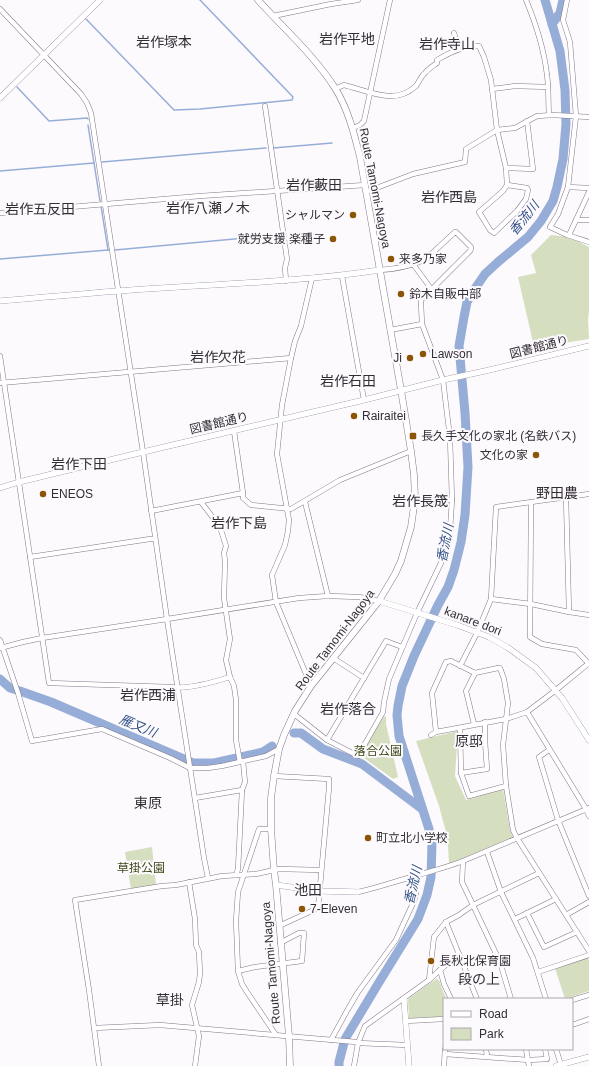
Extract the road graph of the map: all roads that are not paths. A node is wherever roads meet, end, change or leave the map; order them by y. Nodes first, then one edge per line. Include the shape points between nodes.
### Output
1 (100, 0) edge
2 (258, 0) edge
3 (358, 0) edge
4 (390, 0) edge
5 (526, 0) edge
6 (567, 0) edge
7 (0, 9) edge
8 (273, 16) junction
9 (454, 33) dead end
10 (459, 49) junction
11 (43, 55) junction
12 (548, 87) junction
13 (335, 89) junction
14 (492, 89) junction
15 (370, 93) junction
16 (0, 98) edge
17 (265, 106) dead end
18 (551, 115) junction
19 (574, 116) junction
20 (589, 117) edge
21 (527, 121) junction
22 (353, 128) junction
23 (497, 130) junction
24 (506, 168) junction
25 (365, 185) junction
26 (507, 185) junction
27 (568, 187) junction
28 (589, 188) edge
29 (277, 191) junction
30 (366, 192) junction
31 (589, 192) edge
32 (105, 204) junction
33 (0, 213) edge
34 (576, 220) junction
35 (589, 220) edge
36 (569, 235) junction
37 (589, 242) edge
38 (413, 264) junction
39 (380, 270) junction
40 (342, 276) junction
41 (312, 278) junction
42 (286, 281) junction
43 (432, 290) junction
44 (118, 291) junction
45 (0, 301) edge
46 (422, 324) junction
47 (390, 330) junction
48 (589, 346) edge
49 (0, 356) edge
50 (291, 358) junction
51 (130, 372) junction
52 (443, 380) junction
53 (2, 383) edge
54 (401, 390) junction
55 (364, 400) junction
56 (281, 419) junction
57 (234, 431) junction
58 (143, 452) junction
59 (411, 452) junction
60 (19, 482) junction
61 (0, 488) edge
62 (242, 494) junction
63 (589, 494) edge
64 (566, 497) junction
65 (415, 498) junction
66 (452, 500) junction
67 (201, 502) junction
68 (305, 502) junction
69 (531, 502) junction
70 (287, 510) junction
71 (151, 511) junction
72 (155, 539) junction
73 (30, 557) junction
74 (328, 596) junction
75 (491, 599) junction
76 (379, 601) junction
77 (276, 602) junction
78 (530, 604) junction
79 (226, 609) junction
80 (569, 612) junction
81 (419, 614) junction
82 (589, 615) edge
83 (167, 619) junction
84 (477, 633) junction
85 (42, 638) junction
86 (0, 640) edge
87 (402, 647) junction
88 (1, 648) edge
89 (334, 658) junction
90 (589, 663) edge
91 (460, 666) junction
92 (475, 673) junction
93 (230, 677) junction
94 (364, 678) junction
95 (311, 686) junction
96 (178, 689) junction
97 (556, 690) junction
98 (527, 712) junction
99 (294, 714) junction
100 (506, 719) junction
101 (485, 722) junction
102 (474, 724) junction
103 (460, 728) junction
104 (436, 732) junction
105 (431, 735) dead end
106 (327, 740) junction
107 (589, 740) edge
108 (279, 749) junction
109 (550, 750) junction
110 (241, 761) junction
111 (190, 767) junction
112 (461, 774) junction
113 (274, 776) junction
114 (506, 786) junction
115 (242, 790) junction
116 (195, 798) junction
117 (587, 808) edge
118 (589, 816) edge
119 (558, 820) junction
120 (271, 829) junction
121 (517, 838) junction
122 (487, 852) junction
123 (464, 861) junction
124 (274, 870) junction
125 (321, 870) junction
126 (539, 873) junction
127 (236, 875) junction
128 (244, 875) junction
129 (418, 875) junction
130 (208, 878) junction
131 (189, 882) junction
132 (276, 884) junction
133 (320, 891) junction
134 (358, 892) joint
135 (501, 892) junction
136 (589, 896) edge
137 (556, 899) junction
138 (589, 902) edge
139 (473, 905) junction
140 (527, 913) junction
141 (566, 915) junction
142 (515, 919) junction
143 (446, 922) junction
144 (279, 926) junction
145 (577, 932) junction
146 (280, 943) junction
147 (589, 951) edge
148 (459, 954) junction
149 (589, 955) edge
150 (282, 964) junction
151 (440, 970) junction
152 (238, 971) junction
153 (538, 972) junction
154 (429, 980) junction
155 (589, 995) edge
156 (451, 998) edge
157 (477, 998) edge
158 (511, 998) edge
159 (546, 998) edge
160 (404, 999) junction
161 (573, 1000) edge
162 (443, 1019) edge
163 (589, 1019) edge
164 (406, 1021) junction
165 (573, 1025) edge
166 (94, 1028) junction
167 (198, 1029) junction
168 (276, 1035) junction
169 (289, 1036) junction
170 (332, 1041) junction
171 (357, 1043) junction
172 (407, 1045) junction
173 (486, 1050) edge
174 (526, 1050) edge
175 (545, 1050) edge
176 (556, 1050) edge
177 (445, 1051) edge
178 (488, 1056) junction
179 (589, 1057) edge
180 (529, 1060) junction
181 (558, 1065) edge
182 (99, 1066) edge
183 (195, 1066) edge
184 (290, 1066) edge
185 (354, 1066) edge
186 (409, 1066) edge
187 (444, 1066) edge
188 (529, 1066) edge

1 - 11 street
2 - 8 main road, Route Tamomi-Nagoya
3 - 8 street
4 - 15 street
5 - 12 street via 543,51
6 - 19 street via 563,20 570,42
7 - 11 street
8 - 13 main road, Route Tamomi-Nagoya via 306,50
9 - 10 street
10 - 14 street via 479,46
10 - 15 street via 437,60 437,63 405,94 382,96
11 - 16 street
11 - 32 street via 87,103 91,113
12 - 14 street via 515,86
12 - 18 street
13 - 15 street via 344,85
13 - 22 main road, Route Tamomi-Nagoya
14 - 23 street
15 - 22 street via 363,122
17 - 29 street
18 - 19 street
18 - 21 street via 538,116
19 - 20 street
19 - 27 street
21 - 23 street via 515,128
21 - 24 street via 533,169
22 - 25 main road, Route Tamomi-Nagoya
23 - 24 street
23 - 30 street via 466,149 465,162 413,174
24 - 26 street
25 - 29 street
25 - 30 main road, Route Tamomi-Nagoya
26 - 26 street via 480,212 494,233 526,200 527,188
27 - 28 street
27 - 36 street via 550,227
29 - 32 street
29 - 42 street via 287,259
30 - 39 main road, Route Tamomi-Nagoya
31 - 34 street
32 - 33 street
32 - 44 street
34 - 35 street
34 - 36 street
36 - 37 street
38 - 39 street
38 - 43 street
38 - 43 street via 427,258 455,232 471,247
39 - 40 street
39 - 47 main road, Route Tamomi-Nagoya
40 - 41 street
40 - 55 street
41 - 42 street
41 - 50 street
42 - 44 street
43 - 46 street via 421,300
44 - 45 street
44 - 51 street
46 - 47 street
46 - 52 street
47 - 54 main road, Route Tamomi-Nagoya
48 - 52 street, 図書館通り
49 - 53 street
50 - 51 street
50 - 56 street
51 - 53 street
51 - 58 street
52 - 54 street, 図書館通り
52 - 66 street via 450,438
53 - 60 street
54 - 55 street, 図書館通り
54 - 59 main road, Route Tamomi-Nagoya
55 - 56 street, 図書館通り
56 - 57 street, 図書館通り
56 - 70 street via 277,454
57 - 58 street, 図書館通り
57 - 62 street
58 - 60 street, 図書館通り
58 - 71 street
59 - 65 main road, Route Tamomi-Nagoya
59 - 68 street via 340,480
60 - 61 street, 図書館通り
60 - 73 street
62 - 67 street
62 - 70 street via 251,505
63 - 64 street
64 - 69 street
64 - 80 street
65 - 66 street
65 - 76 main road, Route Tamomi-Nagoya via 411,527 401,561
66 - 81 street via 450,530 441,563
67 - 71 street
67 - 79 street via 220,527 226,546
68 - 70 street
68 - 74 street
69 - 75 street via 496,507
69 - 78 street
70 - 77 street via 287,538 272,575
71 - 72 street
72 - 73 street
72 - 83 street
73 - 85 street
74 - 76 street via 359,597
74 - 77 street
75 - 78 street
75 - 84 street
76 - 81 street, kanare dori
76 - 89 main road, Route Tamomi-Nagoya
77 - 79 street
77 - 95 street
78 - 80 street
78 - 90 street via 530,637 542,644 576,650
79 - 83 street
79 - 93 street via 230,639 226,660
80 - 82 street
81 - 84 street, kanare dori
81 - 87 street
83 - 85 street
83 - 96 street
84 - 91 street
84 - 97 street, kanare dori via 507,647 536,668
85 - 88 street
85 - 96 street via 49,683
86 - 88 street
87 - 94 street via 386,641
87 - 106 street via 389,679 383,712 358,756
88 - 111 street via 18,691 32,741 102,730
89 - 94 street
89 - 95 main road, Route Tamomi-Nagoya
90 - 97 street
91 - 92 street
91 - 104 street via 451,661 446,662 432,693
92 - 100 street via 500,668 508,703
92 - 102 street via 466,691
93 - 96 street
93 - 110 street via 236,700 236,740
94 - 106 street
95 - 99 main road, Route Tamomi-Nagoya
96 - 111 street
97 - 98 street
97 - 107 street, kanare dori
98 - 100 street
98 - 109 street
99 - 106 street
99 - 108 main road, Route Tamomi-Nagoya
100 - 101 street
100 - 114 street via 503,745
101 - 102 street
101 - 112 street via 487,769
102 - 103 street
103 - 104 street
103 - 112 street
104 - 105 street
108 - 110 street via 266,756
108 - 113 main road, Route Tamomi-Nagoya
109 - 117 street
109 - 119 street via 539,757
110 - 111 street via 215,767
110 - 115 street via 245,782
111 - 116 street
112 - 114 street via 469,796
113 - 120 main road, Route Tamomi-Nagoya
113 - 125 street via 329,779
114 - 121 street via 513,830
115 - 116 street
115 - 127 street
116 - 130 street
117 - 118 street
117 - 119 street
119 - 121 street
119 - 136 street
120 - 124 main road, Route Tamomi-Nagoya
120 - 128 street via 259,829
121 - 122 street
121 - 126 street
122 - 123 street
122 - 135 street
123 - 129 street
123 - 139 street via 462,882
124 - 125 street
124 - 128 street
124 - 132 main road, Route Tamomi-Nagoya
125 - 133 street
126 - 135 street
126 - 137 street
127 - 128 street
127 - 130 street
128 - 152 street via 238,892 236,922
129 - 134 street
129 - 170 street via 414,885 414,902 396,940 358,992
130 - 131 street
131 - 166 street via 75,900
131 - 167 street via 199,952 199,982 192,1005
132 - 133 street
132 - 144 main road, Route Tamomi-Nagoya
133 - 134 street
133 - 144 street via 318,908
135 - 139 street
135 - 142 street
137 - 140 street
137 - 141 street
138 - 141 street
139 - 143 street
139 - 158 street via 500,962
140 - 142 street
140 - 145 street via 544,947
141 - 145 street
142 - 153 street
143 - 148 street
143 - 154 street via 434,937
144 - 146 main road, Route Tamomi-Nagoya
145 - 147 street
146 - 150 main road, Route Tamomi-Nagoya
146 - 150 street via 304,933 302,961
148 - 151 street
148 - 157 street
149 - 153 street
150 - 152 street
150 - 169 main road, Route Tamomi-Nagoya
151 - 154 street
151 - 156 street
152 - 168 street via 242,984
153 - 159 street
154 - 160 street
155 - 161 street
160 - 164 street
160 - 171 street via 365,1026
162 - 164 street
163 - 165 street
164 - 172 street
166 - 167 street via 160,1025
166 - 182 street
167 - 168 street
167 - 183 street
168 - 169 street
169 - 170 street
169 - 184 main road, Route Tamomi-Nagoya
170 - 171 street
171 - 172 street
171 - 185 street
172 - 186 street
173 - 178 street
174 - 180 street
175 - 180 street via 547,1059
176 - 181 street
177 - 178 street
177 - 187 street
178 - 180 street
179 - 181 street
180 - 188 street

